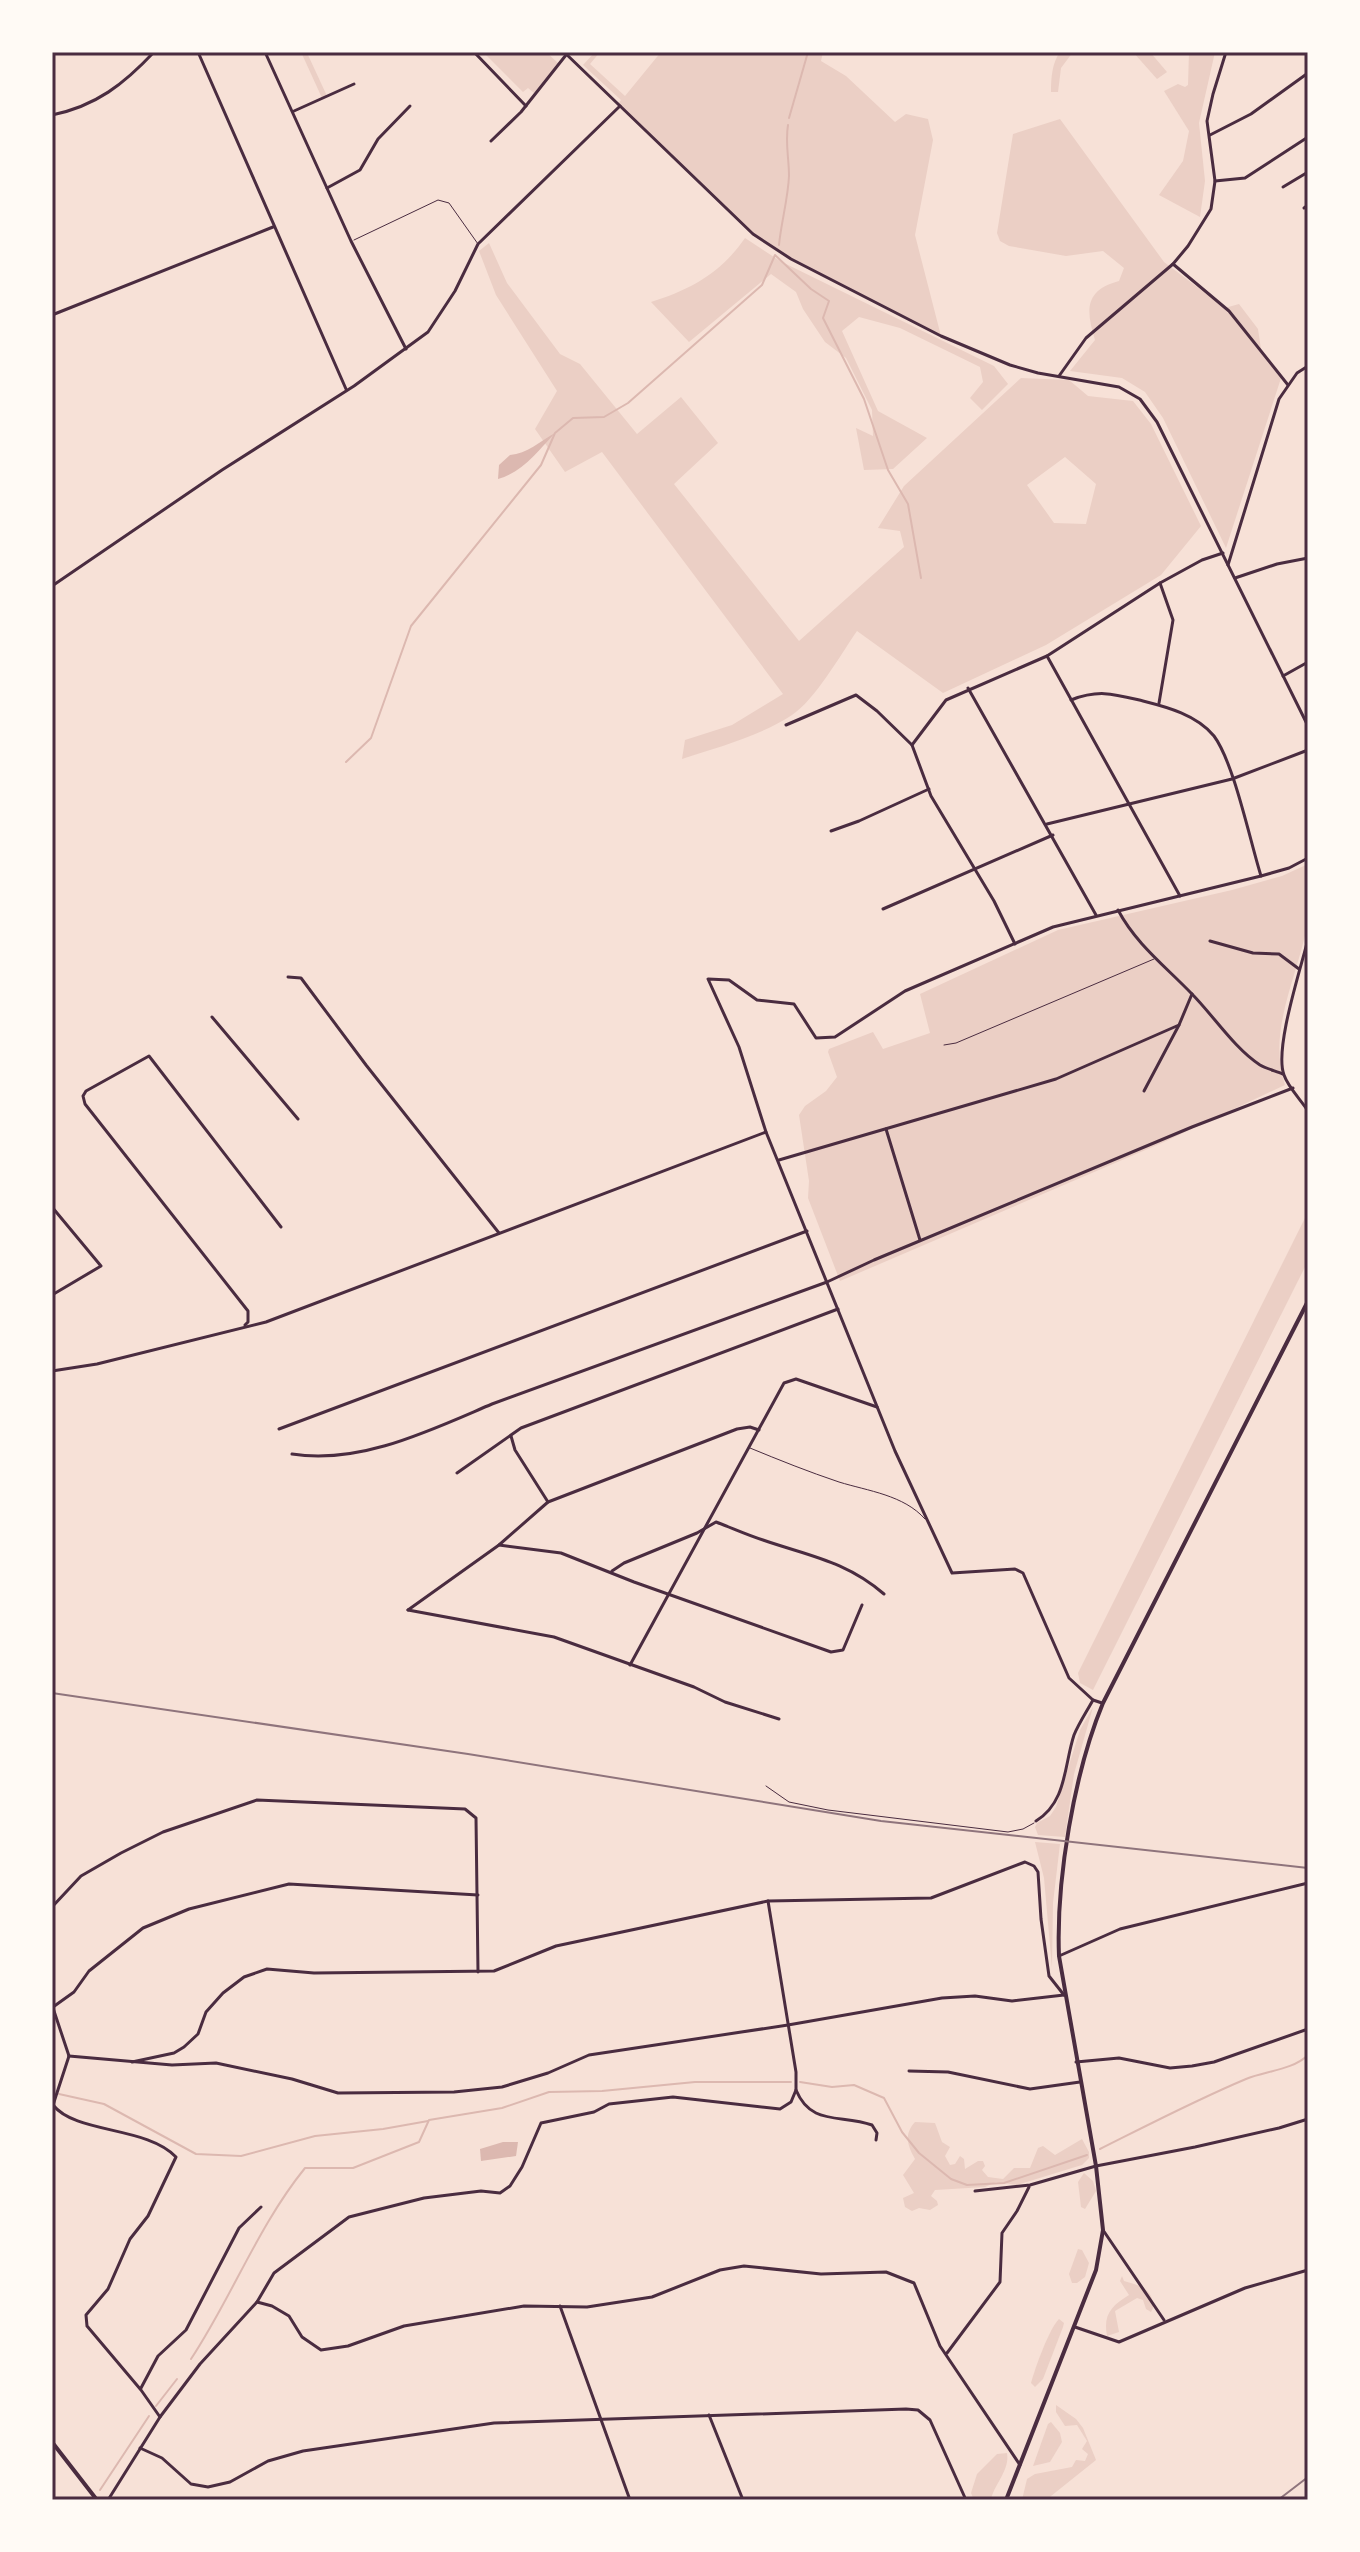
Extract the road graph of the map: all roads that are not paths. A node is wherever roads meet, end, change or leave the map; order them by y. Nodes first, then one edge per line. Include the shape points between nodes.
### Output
1 (154, 52) edge
2 (198, 52) edge
3 (265, 52) edge
4 (474, 52) edge
5 (1226, 52) edge
6 (565, 53) edge
7 (1308, 73) edge
8 (354, 84) dead end
9 (410, 106) dead end
10 (526, 106) junction
11 (620, 106) junction
12 (294, 111) junction
13 (52, 115) edge
14 (1209, 135) junction
15 (1308, 137) edge
16 (491, 141) dead end
17 (1308, 172) edge
18 (1215, 181) junction
19 (1283, 187) dead end
20 (327, 188) junction
21 (273, 227) junction
22 (351, 241) junction
23 (478, 244) junction
24 (1173, 264) junction
25 (52, 315) edge
26 (406, 349) junction
27 (1308, 366) edge
28 (1059, 376) junction
29 (1288, 386) junction
30 (346, 389) junction
31 (1223, 553) junction
32 (1308, 558) edge
33 (1228, 565) junction
34 (1235, 578) junction
35 (1160, 583) junction
36 (52, 586) edge
37 (1047, 656) junction
38 (1308, 662) edge
39 (1283, 676) junction
40 (968, 688) junction
41 (1071, 700) junction
42 (1159, 705) junction
43 (786, 725) dead end
44 (1308, 726) edge
45 (912, 745) junction
46 (1308, 750) edge
47 (1232, 779) junction
48 (929, 789) junction
49 (1128, 805) junction
50 (1047, 824) junction
51 (831, 831) dead end
52 (1053, 835) junction
53 (1308, 858) edge
54 (975, 870) junction
55 (1261, 876) junction
56 (1180, 896) junction
57 (883, 909) dead end
58 (1118, 910) junction
59 (1096, 915) junction
60 (1308, 939) edge
61 (1210, 941) dead end
62 (1015, 944) junction
63 (1154, 959) junction
64 (1300, 970) junction
65 (288, 977) dead end
66 (1192, 994) junction
67 (212, 1017) dead end
68 (1179, 1025) junction
69 (944, 1045) dead end
70 (1283, 1074) junction
71 (1293, 1088) junction
72 (1144, 1091) dead end
73 (1308, 1111) edge
74 (298, 1119) dead end
75 (886, 1129) junction
76 (766, 1132) junction
77 (778, 1160) junction
78 (52, 1207) edge
79 (281, 1227) dead end
80 (807, 1230) junction
81 (499, 1233) junction
82 (920, 1240) junction
83 (827, 1282) junction
84 (52, 1295) edge
85 (1308, 1301) edge
86 (838, 1309) junction
87 (242, 1327) junction
88 (52, 1371) edge
89 (878, 1408) junction
90 (279, 1429) dead end
91 (759, 1430) junction
92 (511, 1436) junction
93 (750, 1448) junction
94 (292, 1454) dead end
95 (457, 1473) dead end
96 (548, 1502) junction
97 (929, 1523) junction
98 (707, 1527) junction
99 (499, 1545) junction
100 (612, 1571) junction
101 (670, 1594) junction
102 (884, 1594) dead end
103 (862, 1605) dead end
104 (630, 1665) junction
105 (1093, 1700) junction
106 (1103, 1703) junction
107 (779, 1719) dead end
108 (766, 1786) dead end
109 (1036, 1821) joint
110 (1308, 1883) edge
111 (478, 1895) junction
112 (768, 1901) junction
113 (52, 1907) edge
114 (1059, 1956) junction
115 (478, 1973) junction
116 (1064, 1995) junction
117 (53, 2006) edge
118 (788, 2025) junction
119 (1308, 2029) edge
120 (69, 2056) junction
121 (132, 2062) junction
122 (1076, 2062) junction
123 (909, 2071) dead end
124 (52, 2081) edge
125 (1080, 2082) junction
126 (60, 2083) junction
127 (796, 2090) junction
128 (53, 2105) edge
129 (1308, 2119) edge
130 (876, 2140) dead end
131 (1096, 2166) junction
132 (1030, 2185) junction
133 (975, 2191) dead end
134 (261, 2207) dead end
135 (1103, 2230) junction
136 (1308, 2270) edge
137 (257, 2302) junction
138 (560, 2306) junction
139 (1164, 2321) junction
140 (1075, 2327) junction
141 (947, 2353) junction
142 (141, 2390) junction
143 (709, 2415) junction
144 (160, 2417) junction
145 (599, 2421) junction
146 (52, 2442) edge
147 (140, 2448) junction
148 (1020, 2465) junction
149 (109, 2498) edge
150 (97, 2500) edge
151 (117, 2500) edge
152 (630, 2500) edge
153 (743, 2500) edge
154 (966, 2500) edge
155 (1006, 2500) edge

1 - 13 street via 116,89
2 - 21 street
3 - 12 street
4 - 10 street
5 - 14 street via 1207,121
6 - 10 street
6 - 11 street
7 - 14 street via 1251,114
8 - 12 street
9 - 20 street via 378,139 360,170
10 - 16 street
11 - 23 street
11 - 28 street via 753,234 791,259 941,336 1012,366
12 - 20 street
14 - 18 street
15 - 18 street via 1245,178
17 - 19 street
18 - 24 street via 1211,209
20 - 22 street
21 - 25 street
21 - 30 street
22 - 23 lane via 438,200 449,203
22 - 26 street
23 - 26 street via 441,315
24 - 28 street via 1086,338
24 - 29 street via 1229,311
26 - 30 street
27 - 29 street
28 - 31 street via 1119,387 1140,399
29 - 33 street via 1279,399
30 - 36 street
31 - 33 street
31 - 35 street
32 - 34 street
33 - 34 street
34 - 39 street
35 - 37 street
35 - 42 street via 1173,620
37 - 40 street
37 - 41 street
38 - 39 street
39 - 44 street
40 - 45 street via 946,700
40 - 50 street
41 - 42 street via 1109,693
41 - 49 street
42 - 47 street via 1194,719 1213,735
43 - 45 street via 856,695
45 - 48 street
46 - 47 street
47 - 49 street
47 - 55 street
48 - 51 street
48 - 54 street
49 - 50 street
49 - 56 street
50 - 52 street
52 - 54 street
52 - 59 street
53 - 55 street
54 - 57 street
54 - 62 street
55 - 56 street
56 - 58 street
58 - 59 street
58 - 63 street
59 - 62 street
60 - 64 street
61 - 64 street via 1279,954
62 - 76 street via 905,991 835,1037 816,1038 794,1004 757,1000 729,980 708,979 739,1047
63 - 66 street
63 - 69 lane
64 - 70 street via 1284,1036
65 - 81 street via 301,978
66 - 68 street
66 - 70 street via 1260,1065
67 - 74 street
68 - 72 street
68 - 75 street via 1056,1079
70 - 71 street
71 - 73 street
71 - 82 street
75 - 77 street
75 - 82 street
76 - 77 street
76 - 81 street
77 - 80 street
78 - 84 street via 101,1266
79 - 87 street via 149,1056 86,1091 85,1104 248,1311
80 - 83 street
80 - 90 street
81 - 87 street
82 - 83 street
83 - 86 street
83 - 94 street via 377,1447 318,1458
85 - 106 highway
86 - 89 street
86 - 92 street via 551,1415
87 - 88 street
89 - 91 street via 796,1379 784,1383
89 - 97 street
91 - 93 street
91 - 96 street via 737,1429
92 - 95 street
92 - 96 street
93 - 97 lane via 896,1499
93 - 98 street
96 - 99 street
97 - 105 street via 952,1573 1023,1573 1069,1678
98 - 100 street
98 - 101 street
98 - 102 street via 716,1522 814,1555 858,1574
99 - 100 street via 561,1553
99 - 104 street via 408,1610 547,1634
100 - 101 street
101 - 103 street via 831,1652 843,1650
101 - 104 street
104 - 107 street
105 - 106 street
105 - 109 street via 1075,1733 1054,1805
106 - 114 highway via 1077,1788 1060,1902
108 - 109 lane via 789,1802 828,1810 1008,1832
110 - 114 street via 1120,1929
111 - 113 street via 476,1818 465,1809 257,1800 163,1832 121,1853 81,1876
111 - 115 street
111 - 117 street via 289,1884 189,1909 143,1928
112 - 115 street via 556,1946
112 - 116 street via 931,1898 1029,1863 1039,1876 1049,1976
112 - 118 street
114 - 116 highway
115 - 121 street via 267,1969 223,1993 184,2047
116 - 118 street via 1012,2001 942,1998
116 - 122 highway
117 - 120 street
118 - 121 street via 589,2055 502,2087 454,2092 338,2093 216,2063
118 - 127 street
119 - 122 street via 1192,2066 1170,2068 1119,2058
120 - 121 street
120 - 126 street
122 - 125 highway
123 - 125 street via 948,2072 1030,2089
124 - 126 street
125 - 131 highway
126 - 128 street
127 - 130 street via 812,2113 872,2125
127 - 137 street via 780,2109 673,2097 609,2104 541,2123 522,2167 500,2193 424,2198 349,2217 274,2273
128 - 142 street via 71,2118 132,2135 176,2157 108,2289 86,2315 87,2326
129 - 131 street
131 - 132 street
131 - 135 highway
132 - 133 street
132 - 141 street via 1002,2233 1000,2282
134 - 142 street via 239,2228 186,2330 158,2356
135 - 139 street
135 - 140 highway via 1096,2270
136 - 139 street via 1245,2288
137 - 138 street via 289,2316 302,2337 321,2350 404,2326 524,2306
137 - 144 street
138 - 141 street via 652,2297 744,2266 812,2274 886,2272 914,2283
138 - 145 street
139 - 140 street via 1119,2342
140 - 148 highway
141 - 148 street
142 - 144 street
143 - 145 street
143 - 153 street
143 - 154 street via 918,2410 930,2420
144 - 147 street
145 - 147 street via 494,2423 303,2451 208,2487 191,2484 162,2458
145 - 152 street
146 - 150 highway
147 - 149 street
148 - 155 highway
149 - 151 street

